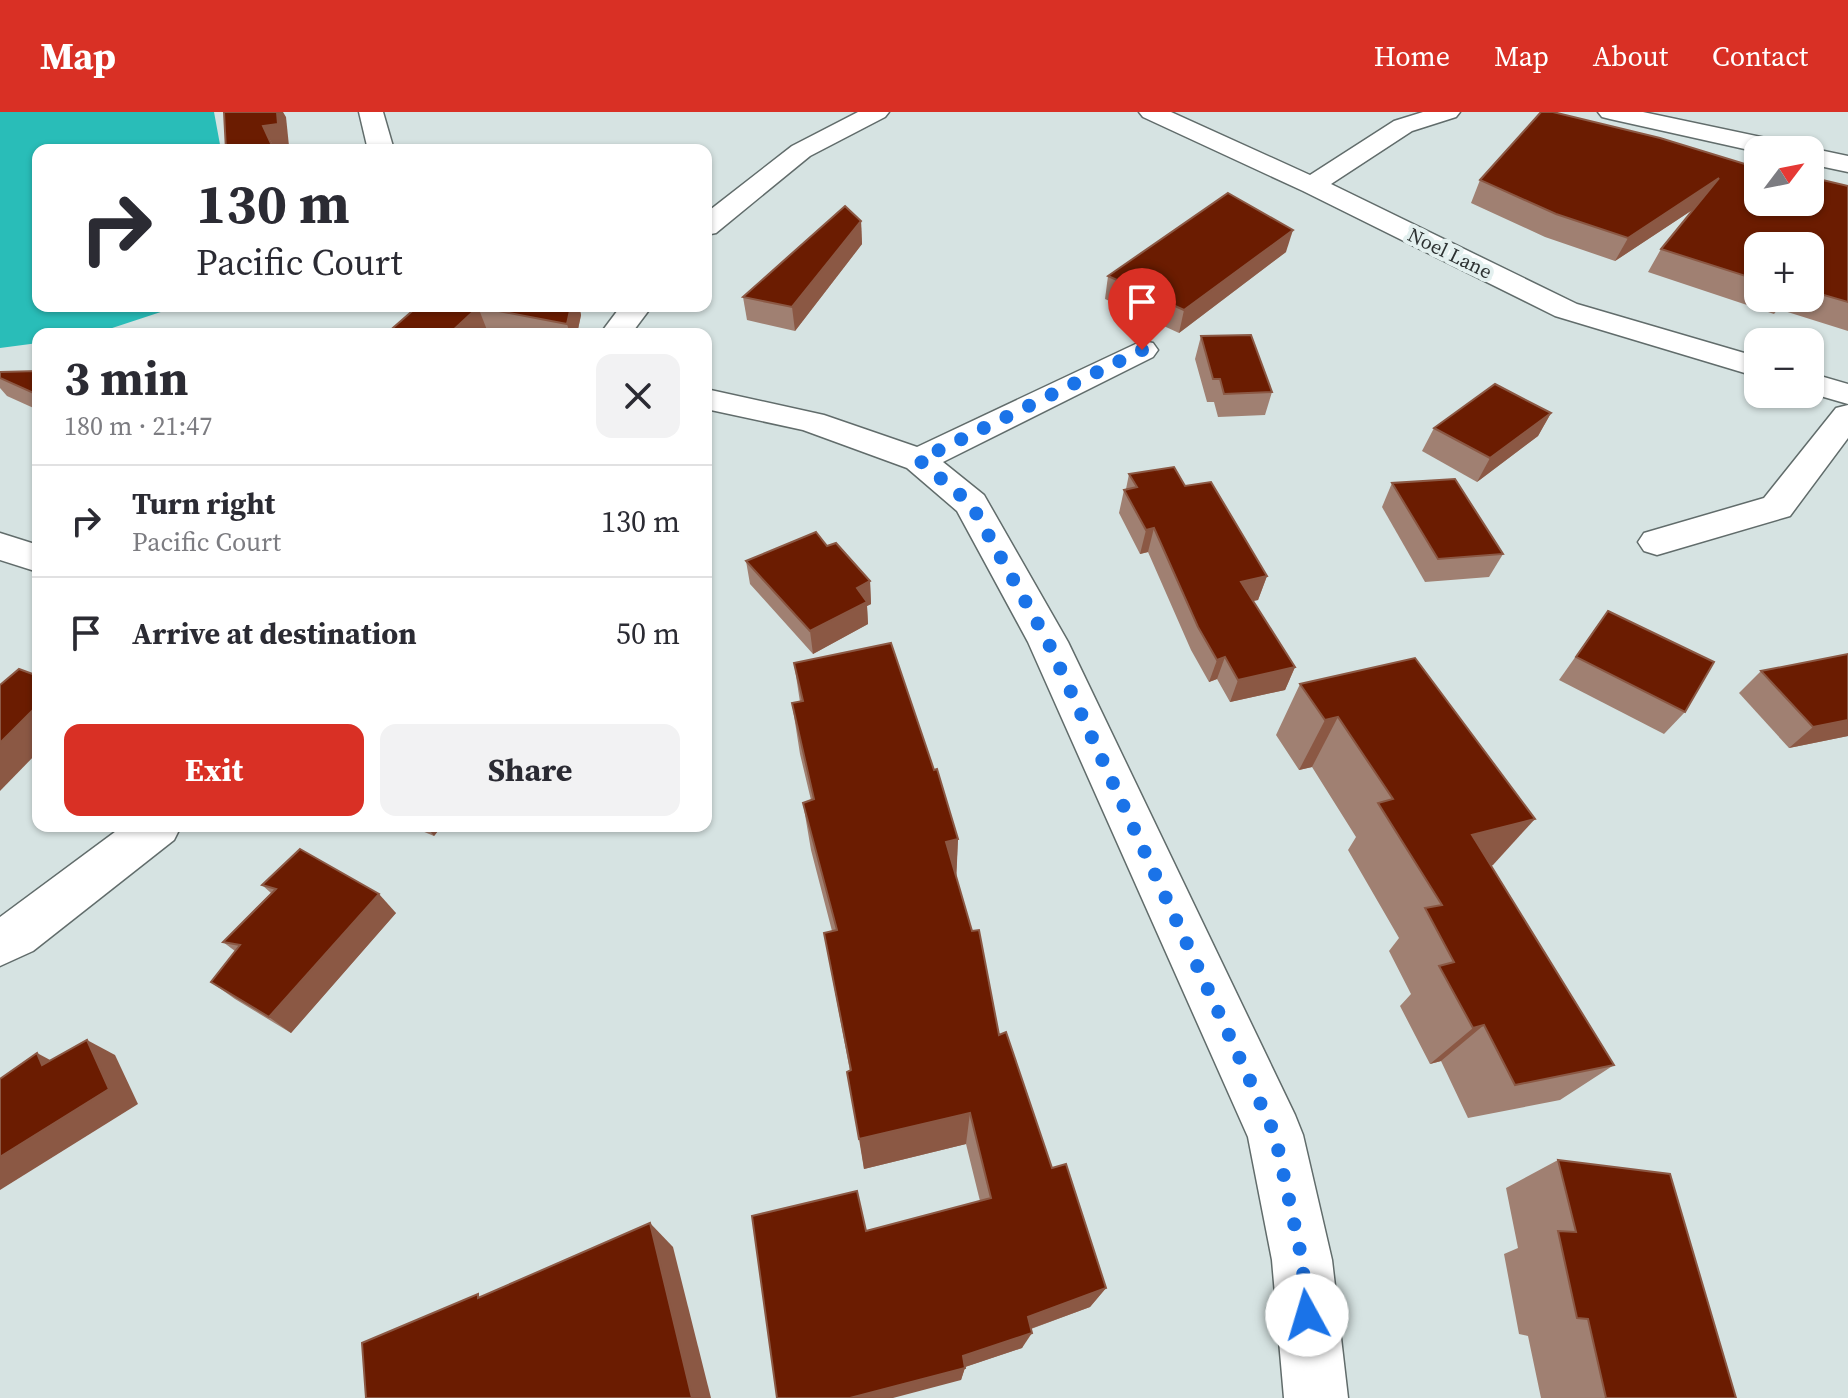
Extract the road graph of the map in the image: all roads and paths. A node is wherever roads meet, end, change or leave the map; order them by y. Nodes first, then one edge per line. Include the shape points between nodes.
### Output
1 (371, 112) edge
2 (877, 112) edge
3 (1151, 112) edge
4 (1448, 112) edge
5 (1610, 112) edge
6 (1744, 141) edge
7 (379, 144) edge
8 (1824, 159) edge
9 (1848, 164) edge
10 (1312, 185) junction
11 (712, 222) edge
12 (632, 312) edge
13 (620, 328) edge
14 (1142, 350) dead end
15 (1744, 363) edge
16 (1824, 387) edge
17 (1848, 394) edge
18 (712, 400) edge
19 (1848, 415) edge
20 (919, 460) junction
21 (1657, 542) dead end
22 (0, 546) edge
23 (32, 557) edge
24 (150, 832) edge
25 (0, 943) edge
26 (1316, 1398) edge

1 - 7 street
2 - 11 street via 801,151
3 - 10 street, Noel Lane
4 - 10 street via 1403,126
5 - 6 street
8 - 9 street
10 - 15 street, Noel Lane via 1566,310
12 - 13 street
14 - 20 street
16 - 17 street
18 - 20 street via 812,422
19 - 21 street via 1777,507
20 - 26 street via 971,504 1048,642 1275,1135 1302,1260
22 - 23 street
24 - 25 street

